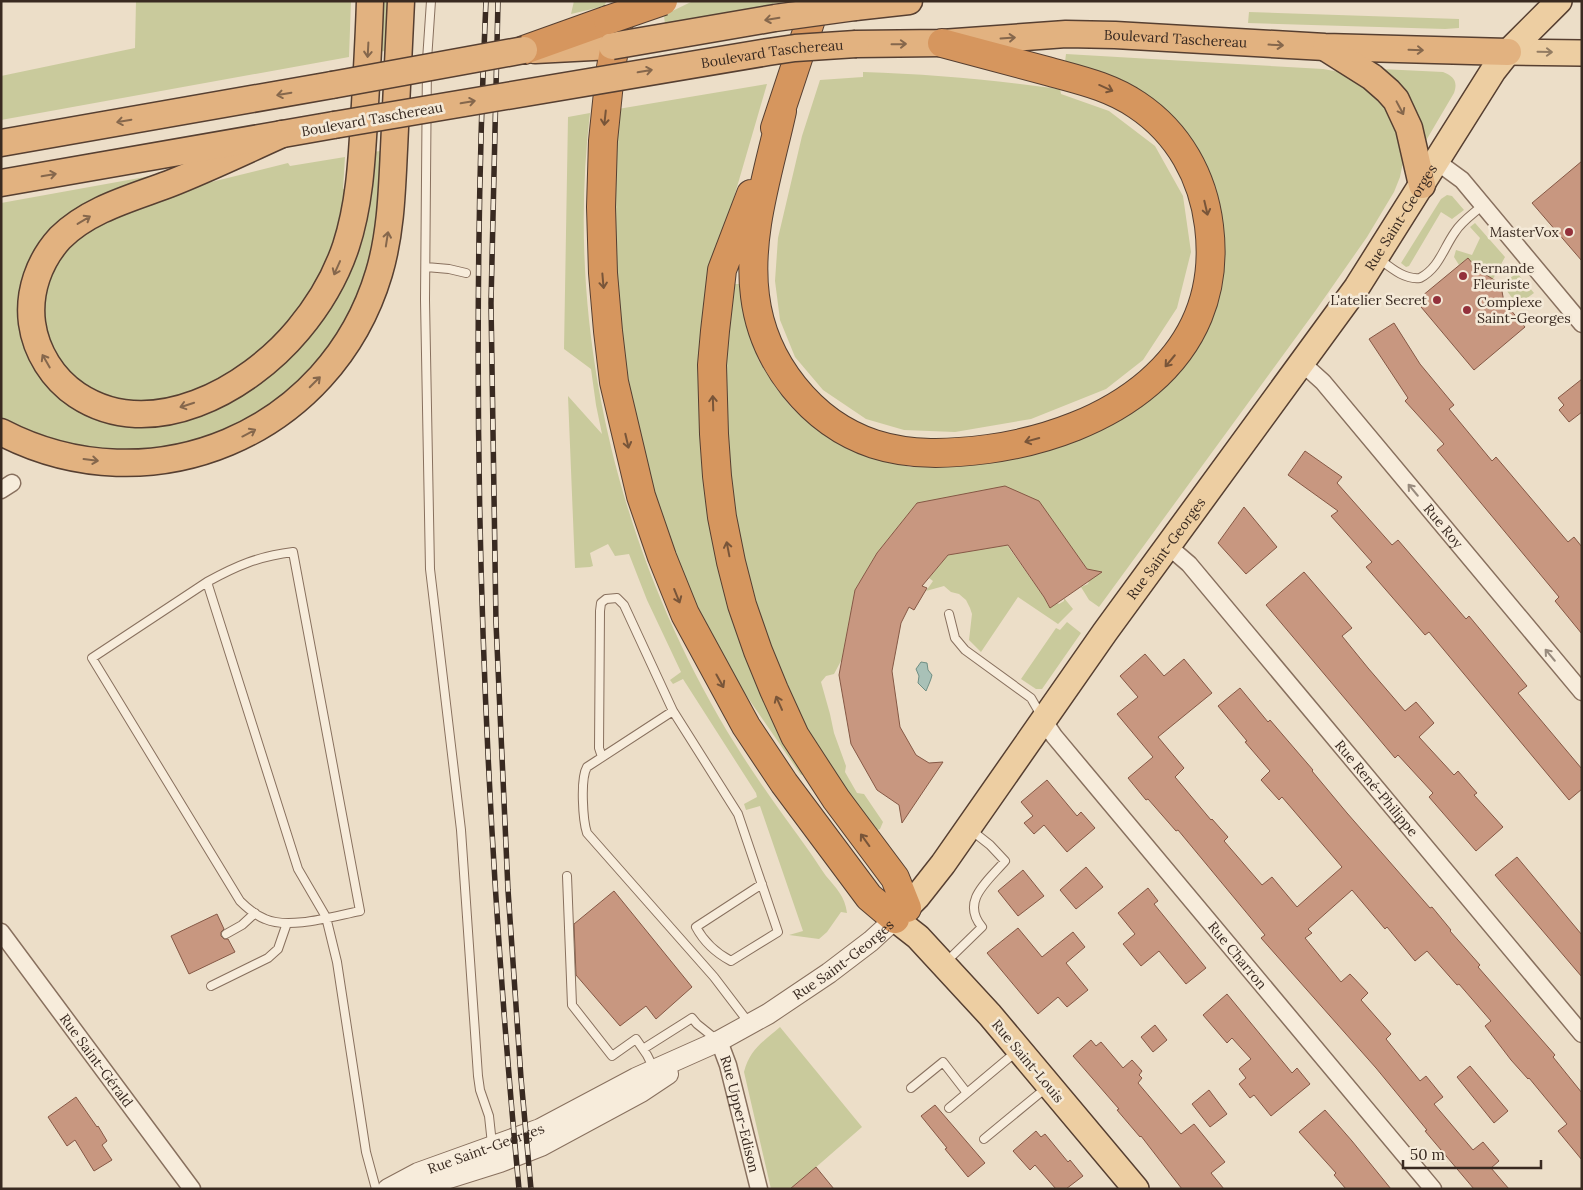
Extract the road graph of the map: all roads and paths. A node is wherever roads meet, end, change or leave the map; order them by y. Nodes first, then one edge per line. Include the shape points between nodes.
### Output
1 (370, 1) edge
2 (401, 1) edge
3 (431, 1) edge
4 (624, 1) edge
5 (663, 1) edge
6 (817, 1) edge
7 (909, 1) edge
8 (1559, 1) edge
9 (942, 43) junction
10 (1325, 47) junction
11 (524, 50) junction
12 (1508, 52) junction
13 (1582, 53) edge
14 (782, 111) junction
15 (282, 134) junction
16 (1, 143) edge
17 (1436, 162) junction
18 (1, 183) edge
19 (1422, 185) junction
20 (1484, 206) junction
21 (1377, 257) junction
22 (426, 267) junction
23 (466, 273) dead end
24 (1582, 324) edge
25 (1302, 363) junction
26 (1, 432) edge
27 (1168, 546) junction
28 (207, 582) junction
29 (949, 614) dead end
30 (1582, 692) edge
31 (673, 711) junction
32 (1044, 721) junction
33 (602, 757) junction
34 (968, 828) junction
35 (567, 876) dead end
36 (762, 884) junction
37 (255, 913) junction
38 (901, 914) junction
39 (326, 917) junction
40 (287, 923) junction
41 (1, 932) edge
42 (226, 934) dead end
43 (943, 965) junction
44 (211, 986) dead end
45 (750, 1024) junction
46 (1582, 1034) edge
47 (719, 1041) junction
48 (643, 1048) junction
49 (1019, 1050) junction
50 (657, 1075) junction
51 (1049, 1086) junction
52 (911, 1088) dead end
53 (967, 1092) junction
54 (949, 1108) dead end
55 (984, 1139) dead end
56 (493, 1155) junction
57 (192, 1189) edge
58 (376, 1189) edge
59 (388, 1189) edge
60 (414, 1189) edge
61 (759, 1189) edge
62 (1136, 1189) edge
63 (1433, 1189) edge

1 -> 15 highway via 362,156 353,219 346,247 333,276 299,329 270,358 242,379 203,400 168,411 144,414 118,412 93,405 64,385 37,344 31,310 32,291 38,274 60,239 105,209
26 -> 2 highway via 44,450 81,459 130,463 180,457 252,432 291,404 328,369 364,313 386,246
3 - 22 lane via 427,60
4 -> 38 highway via 606,108 601,232 613,374 641,496 685,614 746,726 868,897
5 - 11 highway, bridge
6 - 14 highway
7 -> 11 highway, bridge via 775,18 612,46
8 - 12 main road, Rue Saint-Georges
9 -> 10 highway, Boulevard Taschereau via 1066,34
9 -> 14 highway via 1078,79 1124,97 1150,114 1172,137 1189,161 1201,190 1210,235 1209,269 1202,302 1189,333 1161,372 1134,396 1074,426 997,448 908,452 852,434 826,418 804,398 771,352 761,325 753,270 757,226
15 -> 9 highway, Boulevard Taschereau, bridge via 768,52 848,45
10 -> 12 highway, Boulevard Taschereau
10 -> 19 highway via 1372,77 1396,100 1409,128
11 -> 16 highway, bridge
12 -> 13 main road, Boulevard Taschereau
12 - 17 main road, Rue Saint-Georges via 1484,82
38 -> 14 highway via 896,878 836,799 785,716 750,630 722,517 712,380 722,270
18 -> 15 highway, Boulevard Taschereau
17 - 19 main road, Rue Saint-Georges
17 - 20 street via 1462,180
19 - 21 main road, Rue Saint-Georges
20 - 21 lane via 1460,225 1436,266 1420,278 1407,277
20 - 24 street
21 - 25 main road, Rue Saint-Georges
22 - 23 lane
22 - 56 lane via 432,586 462,830 478,1076 489,1116
25 - 27 main road, Rue Saint-Georges
30 -> 25 street, Rue Roy via 1323,382
27 - 32 main road, Rue Saint-Georges
27 - 46 street, Rue René-Philippe via 1188,564
28 - 37 lane via 92,658 231,888 240,901
28 - 39 lane via 298,869
28 - 39 lane via 250,561 293,552 360,910
29 - 32 lane via 955,638 965,650 1031,698
31 - 33 lane
31 - 33 lane via 624,605 617,598 606,599 600,612 599,748
31 - 36 lane via 738,814
32 - 34 main road, Rue Saint-Georges
32 - 63 street, Rue Charron
33 - 45 lane via 587,767 584,775 587,834 714,977
34 - 38 main road, Rue Saint-Georges
34 - 43 lane via 1005,861 974,902 974,914 982,927
35 - 48 lane via 572,1005 612,1056 636,1039
36 - 36 lane via 778,932 731,961 718,954 696,926
37 - 40 lane via 265,919
37 - 42 lane
38 - 43 main road, Rue Saint-Louis
38 - 45 street, Rue Saint-Georges via 830,973
39 - 40 lane
39 - 58 lane via 337,962 366,1152
40 - 44 lane via 278,949 268,958
41 - 57 street, Rue Saint-Gérald
43 - 49 main road, Rue Saint-Louis
45 - 47 street, Rue Saint-Georges
47 - 48 lane via 692,1018
47 - 50 street, Rue Saint-Georges
47 - 61 street, Rue Upper-Edison
48 - 50 lane
49 - 51 main road, Rue Saint-Louis
49 - 53 lane
50 - 56 street, Rue Saint-Georges via 642,1092 556,1139
51 - 55 lane
51 - 62 main road, Rue Saint-Louis
52 - 53 lane via 943,1062
53 - 54 lane
56 - 59 street, Rue Saint-Georges via 418,1173
56 - 60 street, Rue Saint-Georges

